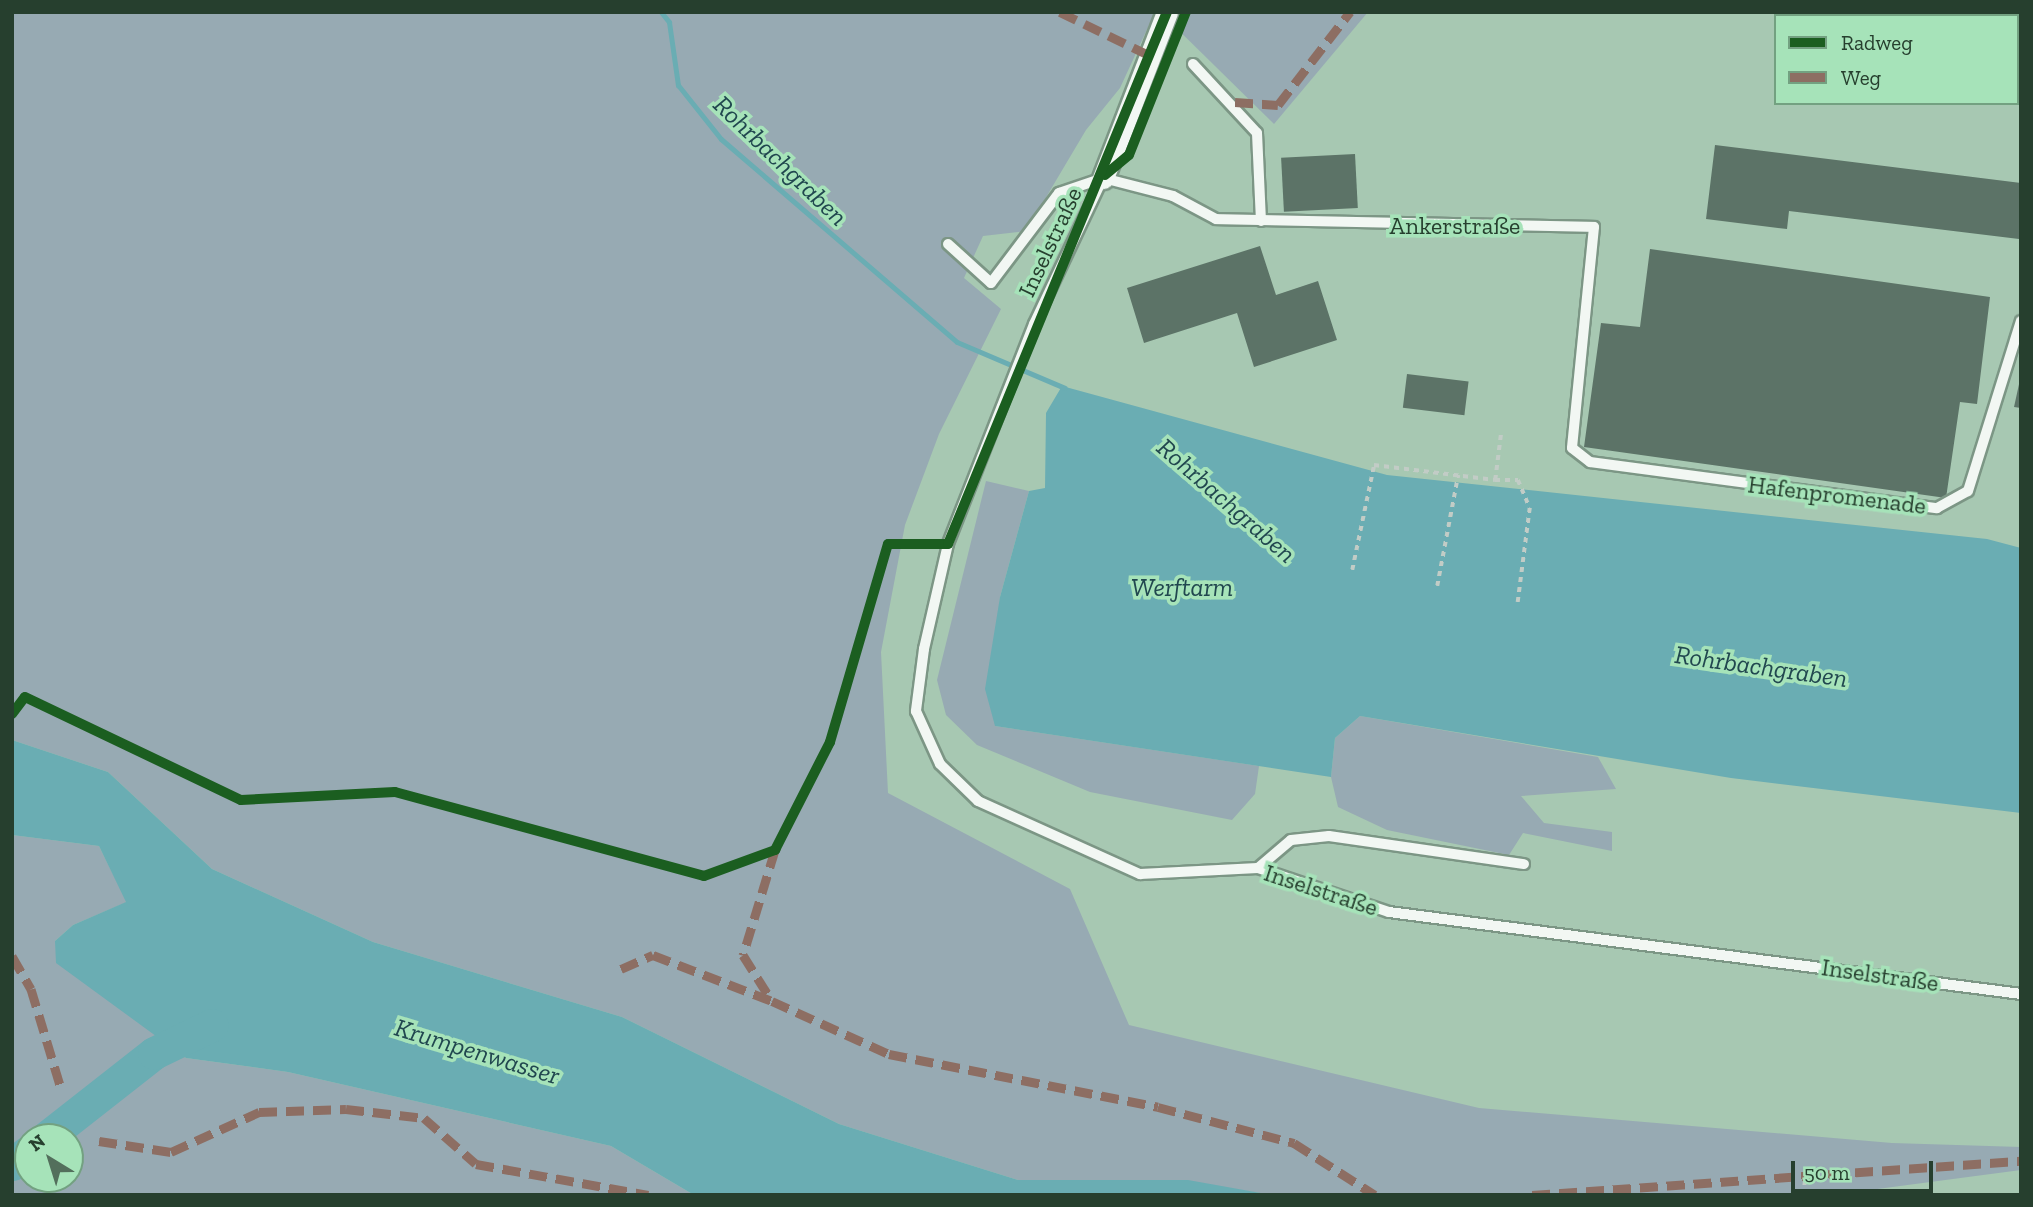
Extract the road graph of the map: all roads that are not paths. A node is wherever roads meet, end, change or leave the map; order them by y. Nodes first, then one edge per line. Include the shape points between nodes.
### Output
1 (1167, 12) edge
2 (1193, 64) dead end
3 (1103, 178) junction
4 (1261, 221) junction
5 (948, 244) dead end
6 (2021, 321) edge
7 (1572, 448) joint
8 (1524, 864) dead end
9 (1258, 868) junction
10 (2021, 994) edge

1 - 3 street
2 - 4 lane via 1257,133 1264,164
3 - 4 lane, Ankerstraße via 1173,196 1216,219
3 - 5 lane via 1081,180 1059,193 991,283
3 - 9 lane, Inselstraße via 1034,324 948,544 924,649 916,711 940,764 978,801 1021,824 1140,874
4 - 7 lane, Ankerstraße via 1594,227
6 - 7 lane, Hafenpromenade via 1968,491 1955,503 1937,508 1590,462
8 - 9 lane via 1329,836 1291,840
9 - 10 lane, Inselstraße via 1389,912

